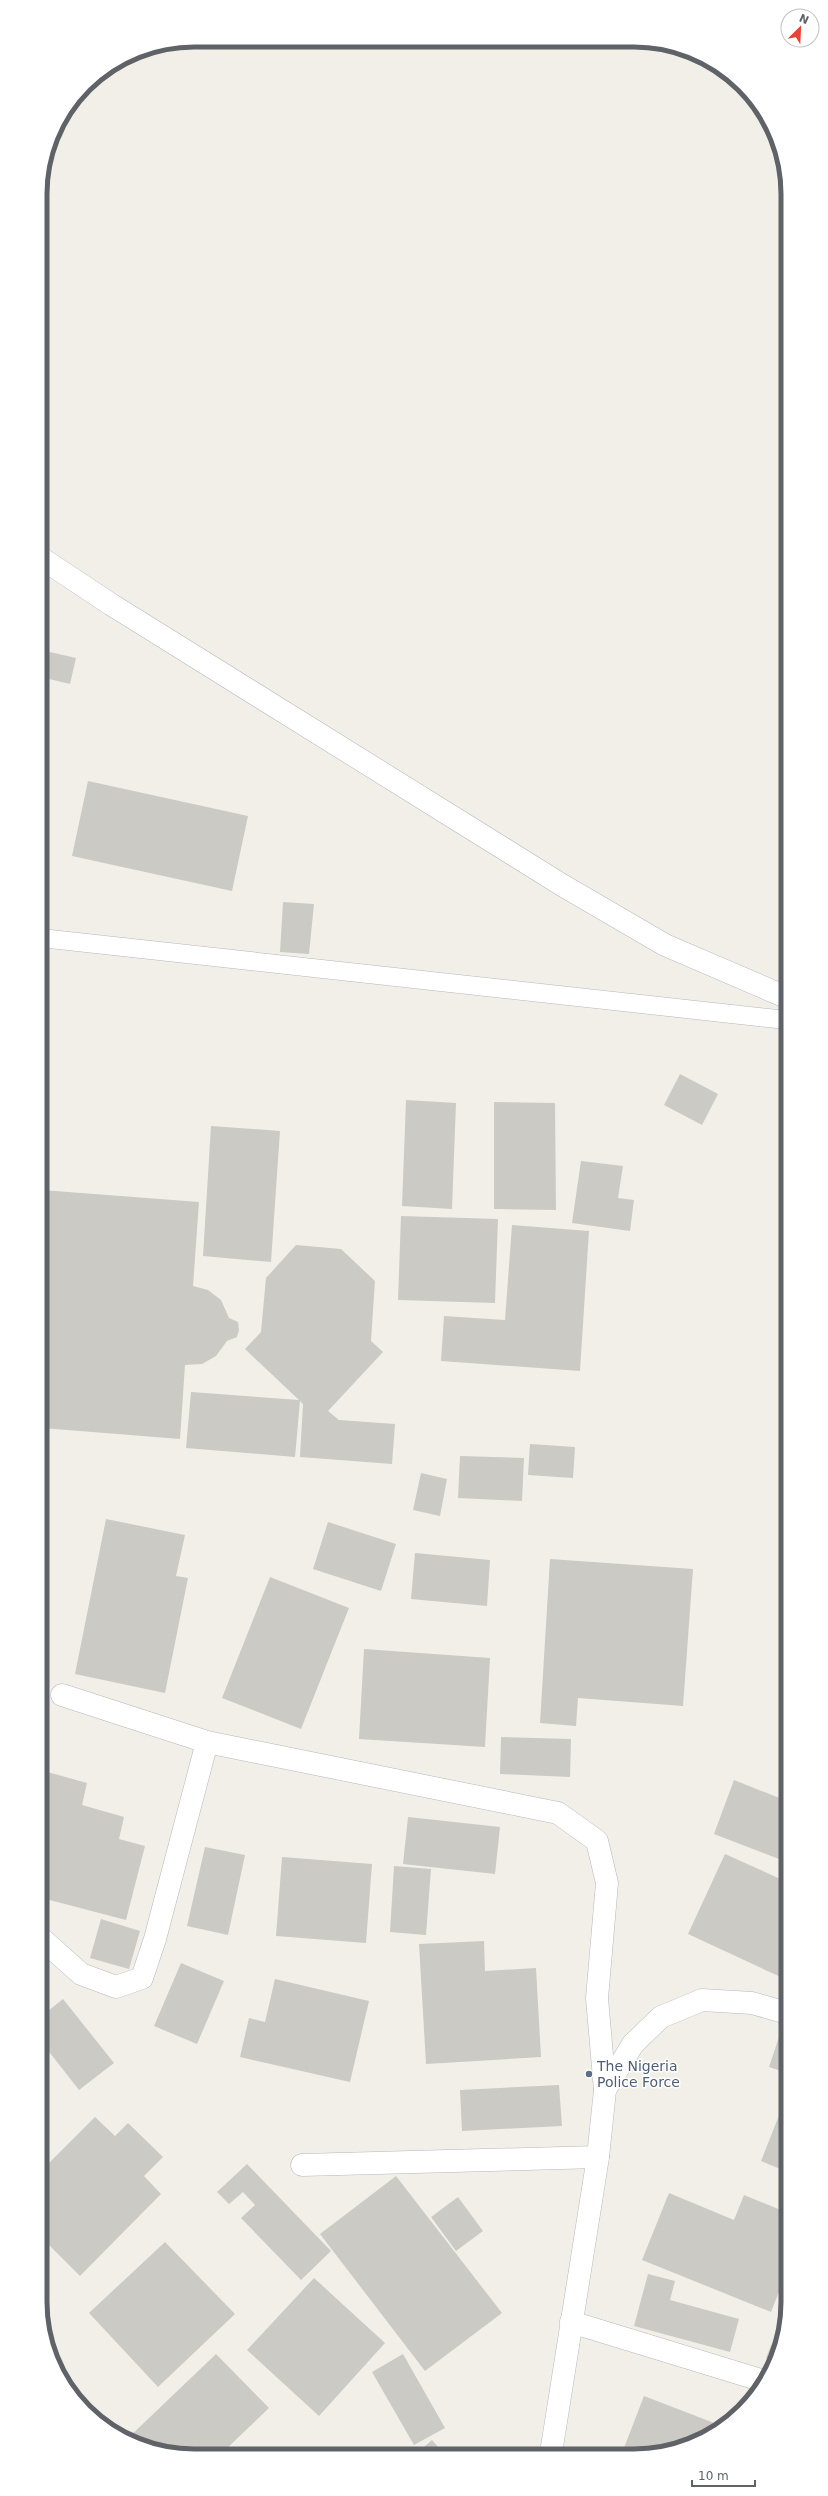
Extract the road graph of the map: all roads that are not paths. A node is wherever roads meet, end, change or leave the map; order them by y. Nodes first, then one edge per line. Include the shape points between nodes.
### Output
1 (47, 562) edge
2 (47, 939) edge
3 (781, 995) edge
4 (781, 1019) edge
5 (62, 1695) dead end
6 (207, 1742) junction
7 (47, 1943) edge
8 (781, 2011) edge
9 (605, 2090) junction
10 (598, 2157) junction
11 (302, 2165) dead end
12 (571, 2322) junction
13 (759, 2379) edge
14 (552, 2449) edge

1 - 3 street via 562,885 665,945
2 - 4 lane
5 - 6 street
6 - 7 street via 155,1939 142,1978 116,1987 81,1974
6 - 9 street via 558,1813 597,1841 607,1883 597,1998
8 - 9 street via 752,2003 702,2000 661,2017 634,2044
9 - 10 street
10 - 11 street
10 - 12 street
12 - 13 street
12 - 14 street

